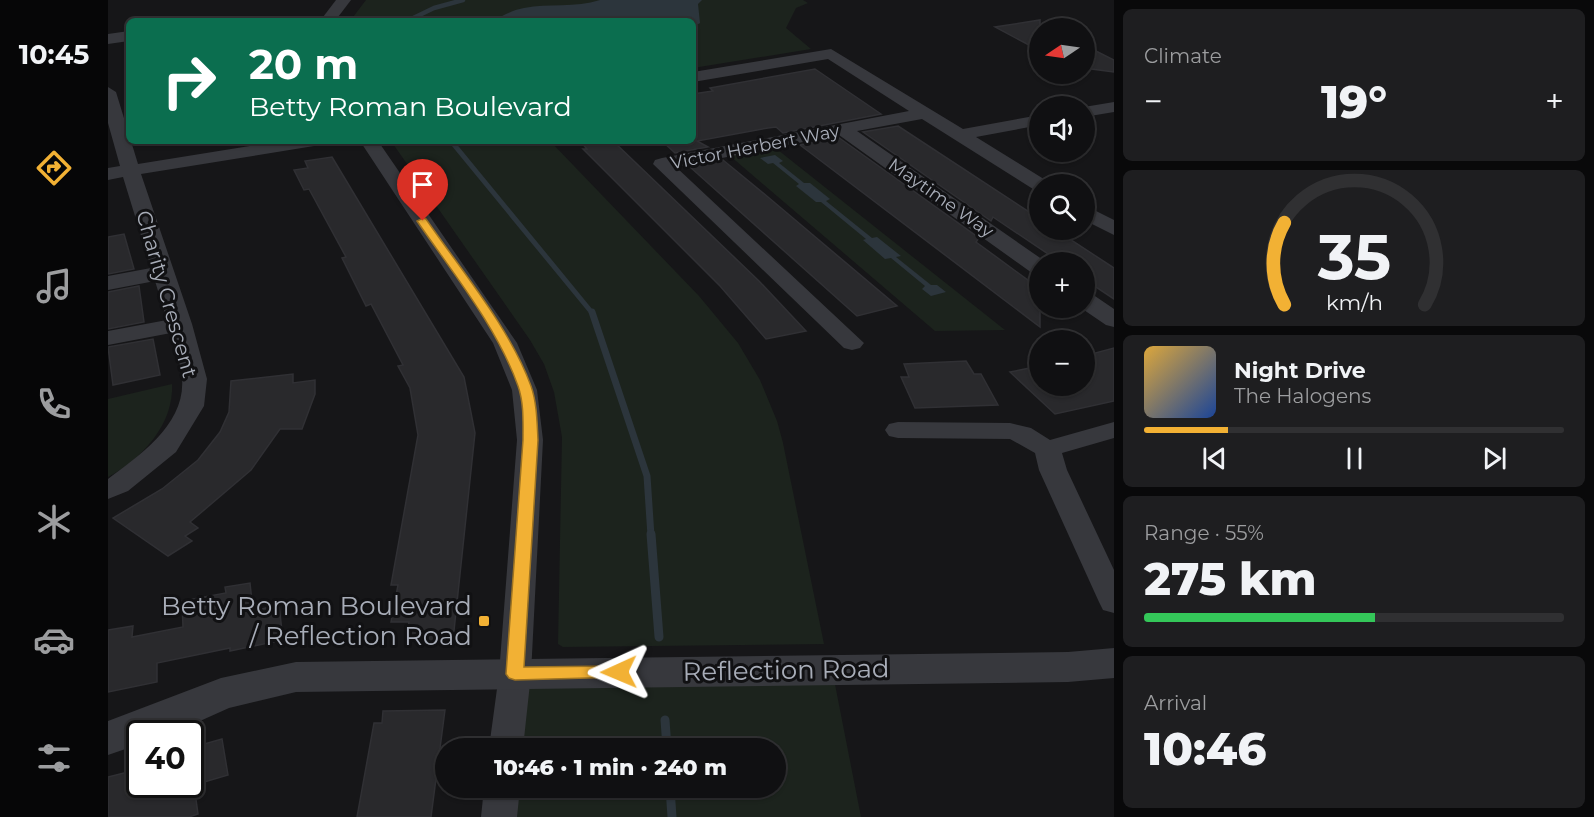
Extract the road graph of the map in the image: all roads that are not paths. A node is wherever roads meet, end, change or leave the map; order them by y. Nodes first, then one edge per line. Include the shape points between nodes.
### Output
1 (344, 0) edge
2 (329, 18) edge
3 (126, 36) edge
4 (108, 39) edge
5 (696, 76) edge
6 (108, 94) edge
7 (1114, 107) edge
8 (1095, 110) edge
9 (924, 113) junction
10 (1029, 122) edge
11 (842, 129) junction
12 (958, 135) junction
13 (295, 144) edge
14 (371, 144) edge
15 (130, 170) junction
16 (108, 174) edge
17 (1029, 178) edge
18 (1095, 218) edge
19 (1114, 229) edge
20 (1029, 260) edge
21 (162, 273) junction
22 (108, 283) edge
23 (1095, 307) edge
24 (1114, 320) edge
25 (180, 324) junction
26 (108, 338) edge
27 (852, 343) dead end
28 (898, 430) dead end
29 (1114, 430) edge
30 (1047, 449) junction
31 (108, 490) edge
32 (1114, 602) edge
33 (1114, 663) edge
34 (515, 674) junction
35 (108, 738) edge
36 (507, 738) edge
37 (501, 798) edge
38 (499, 817) edge

1 - 2 street
3 - 4 street
5 - 9 street via 831,54
6 - 15 street, Charity Crescent
7 - 8 street
9 - 11 street, Victor Herbert Way
9 - 12 street
10 - 12 street
11 - 20 street, Maytime Way
11 - 27 street, Victor Herbert Way via 662,164
12 - 17 street
13 - 15 street
14 - 34 street via 505,343 525,387 531,440
15 - 16 street
15 - 21 street, Charity Crescent
18 - 19 street
21 - 22 street
21 - 25 street, Charity Crescent
23 - 24 street
25 - 26 street
25 - 31 street, Charity Crescent via 195,379 191,406 167,446
28 - 30 street via 1010,431
29 - 30 street
30 - 32 street
33 - 34 street, Reflection Road via 1068,667
34 - 35 street, Reflection Road via 296,677 221,694
34 - 36 street
37 - 38 street

